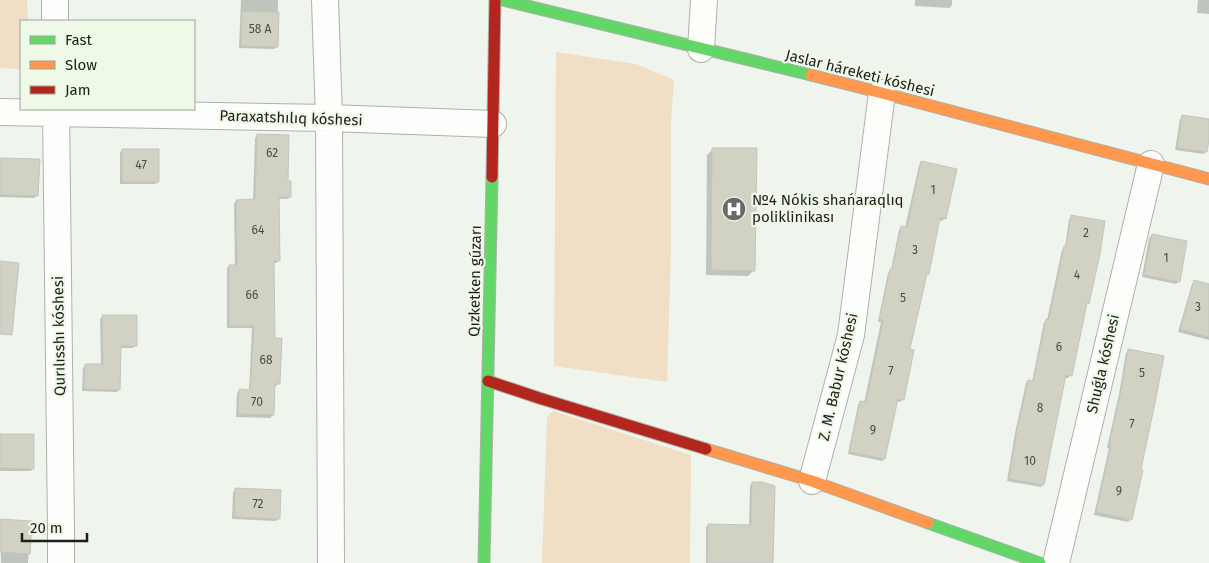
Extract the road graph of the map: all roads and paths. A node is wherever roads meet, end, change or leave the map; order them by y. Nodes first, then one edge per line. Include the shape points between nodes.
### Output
1 (55, 0) edge
2 (325, 0) edge
3 (495, 0) edge
4 (503, 0) edge
5 (704, 0) edge
6 (55, 20) edge
7 (701, 49) junction
8 (882, 93) junction
9 (56, 111) edge
10 (0, 112) edge
11 (329, 118) junction
12 (493, 124) junction
13 (1150, 164) junction
14 (1209, 179) edge
15 (488, 381) junction
16 (812, 481) junction
17 (61, 563) edge
18 (331, 563) edge
19 (484, 563) edge
20 (1040, 563) edge
21 (1056, 563) edge

1 - 6 street
2 - 11 street
3 - 12 street, Qızketken gúzarı
4 - 7 street, Jaslar háreketi kóshesi
5 - 7 street
7 - 8 street, Jaslar háreketi kóshesi
8 - 13 street, Jaslar háreketi kóshesi
8 - 16 street, Z. M. Babur kóshesi via 851,335
9 - 10 street, Paraxatshılıq kóshesi
9 - 11 street, Paraxatshılıq kóshesi
9 - 17 street, Qurılısshı kóshesi
11 - 12 street, Paraxatshılıq kóshesi
11 - 18 street
12 - 15 street, Qızketken gúzarı
13 - 14 street, Jaslar háreketi kóshesi
13 - 21 street, Shuǵla kóshesi
15 - 16 street
15 - 19 street, Qızketken gúzarı
16 - 20 street

